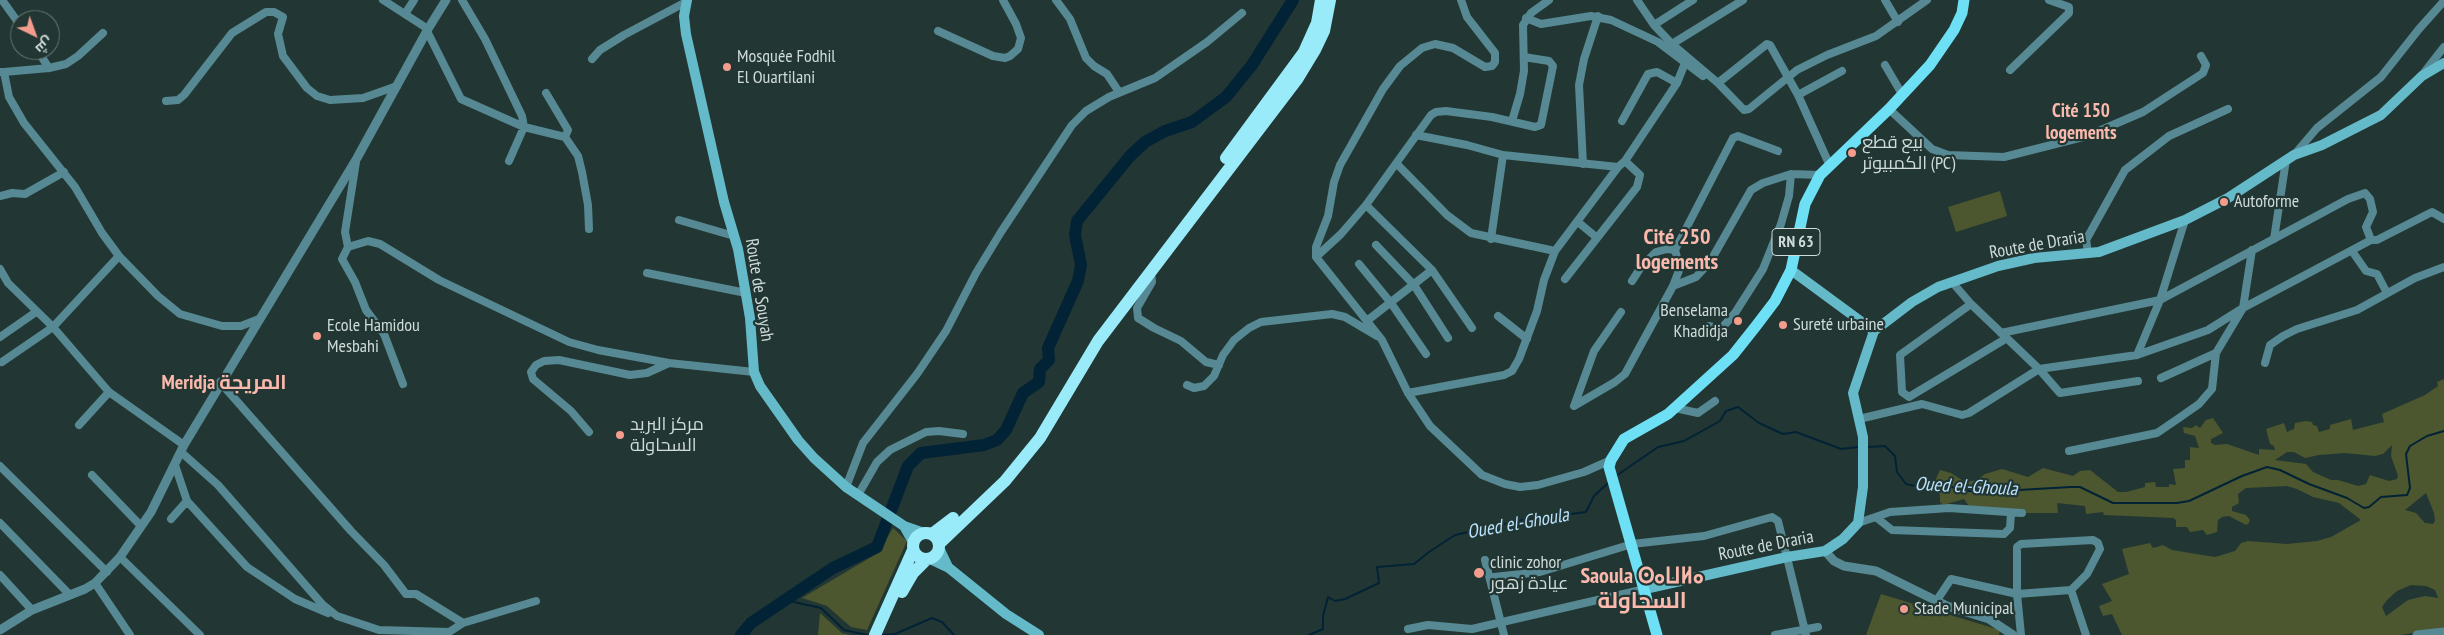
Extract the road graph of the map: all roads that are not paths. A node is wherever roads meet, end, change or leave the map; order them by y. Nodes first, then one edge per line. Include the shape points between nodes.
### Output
1 (2, 0) edge
2 (383, 0) edge
3 (414, 0) edge
4 (446, 0) edge
5 (462, 0) edge
6 (1003, 0) edge
7 (1056, 0) edge
8 (1321, 0) edge
9 (1330, 0) edge
10 (1462, 0) edge
11 (1548, 0) edge
12 (1637, 0) edge
13 (1693, 0) edge
14 (1744, 0) edge
15 (1885, 0) edge
16 (1927, 0) edge
17 (1964, 0) edge
18 (2049, 0) edge
19 (687, 1) edge
20 (2444, 1) edge
21 (10, 11) edge
22 (1242, 13) dead end
23 (406, 14) junction
24 (1598, 16) junction
25 (1526, 18) junction
26 (1898, 22) junction
27 (1654, 25) junction
28 (427, 30) junction
29 (938, 31) dead end
30 (103, 33) dead end
31 (1672, 44) junction
32 (2444, 47) edge
33 (2201, 56) dead end
34 (1524, 57) junction
35 (592, 58) dead end
36 (44, 60) edge
37 (1685, 63) junction
38 (2444, 63) edge
39 (1885, 66) dead end
40 (49, 68) junction
41 (2010, 70) dead end
42 (1842, 71) dead end
43 (2, 72) edge
44 (1789, 76) junction
45 (2422, 76) junction
46 (1677, 83) junction
47 (1718, 83) junction
48 (397, 86) junction
49 (1118, 92) junction
50 (546, 93) dead end
51 (1902, 94) junction
52 (1798, 95) junction
53 (1728, 96) junction
54 (166, 101) dead end
55 (1889, 109) junction
56 (2228, 109) dead end
57 (1512, 121) junction
58 (1622, 121) dead end
59 (524, 126) junction
60 (1416, 135) junction
61 (565, 137) junction
62 (1778, 151) dead end
63 (1503, 155) junction
64 (357, 158) junction
65 (2290, 158) junction
66 (1625, 161) junction
67 (508, 162) dead end
68 (1397, 164) junction
69 (1583, 164) junction
70 (1830, 166) junction
71 (1618, 167) junction
72 (64, 172) junction
73 (1791, 174) junction
74 (1820, 175) junction
75 (0, 196) edge
76 (1366, 205) junction
77 (2444, 219) edge
78 (679, 220) dead end
79 (2185, 220) junction
80 (1578, 222) junction
81 (589, 229) dead end
82 (734, 236) junction
83 (1596, 237) junction
84 (1491, 239) junction
85 (2274, 239) junction
86 (2371, 240) junction
87 (1376, 245) dead end
88 (348, 247) junction
89 (1675, 250) junction
90 (2252, 250) junction
91 (1556, 251) junction
92 (2352, 251) junction
93 (2088, 252) junction
94 (119, 256) junction
95 (1316, 257) junction
96 (1358, 264) dead end
97 (2444, 267) edge
98 (0, 269) edge
99 (1432, 270) junction
100 (1791, 270) junction
101 (1151, 271) junction
102 (647, 273) dead end
103 (1565, 279) dead end
104 (1632, 281) dead end
105 (1952, 282) junction
106 (1414, 285) junction
107 (1673, 286) junction
108 (746, 293) junction
109 (2387, 293) junction
110 (2160, 300) junction
111 (1391, 302) junction
112 (1971, 304) junction
113 (2243, 308) junction
114 (36, 312) junction
115 (1621, 312) dead end
116 (1498, 316) dead end
117 (259, 319) junction
118 (1368, 320) junction
119 (1709, 326) dead end
120 (53, 327) junction
121 (1472, 328) dead end
122 (1874, 331) junction
123 (2004, 335) junction
124 (0, 337) edge
125 (1448, 338) dead end
126 (1526, 339) junction
127 (1382, 340) junction
128 (2216, 353) junction
129 (1426, 354) dead end
130 (2137, 355) junction
131 (2, 362) dead end
132 (669, 363) junction
133 (2265, 363) dead end
134 (1219, 365) junction
135 (2039, 369) junction
136 (754, 372) junction
137 (2161, 378) dead end
138 (2138, 381) dead end
139 (220, 382) junction
140 (403, 384) dead end
141 (1186, 385) dead end
142 (109, 392) junction
143 (1408, 393) junction
144 (1909, 397) junction
145 (1715, 400) dead end
146 (1910, 407) junction
147 (1675, 408) junction
148 (1859, 419) junction
149 (79, 425) dead end
150 (589, 432) dead end
151 (963, 434) dead end
152 (183, 448) junction
153 (2069, 451) dead end
154 (1610, 464) junction
155 (175, 465) junction
156 (0, 466) edge
157 (92, 475) dead end
158 (846, 488) junction
159 (858, 495) junction
160 (187, 501) junction
161 (2011, 513) junction
162 (2022, 513) dead end
163 (1877, 518) junction
164 (171, 519) dead end
165 (0, 523) edge
166 (1858, 523) junction
167 (141, 526) junction
168 (904, 526) junction
169 (934, 540) junction
170 (1632, 544) junction
171 (913, 546) junction
172 (1825, 551) junction
173 (120, 557) junction
174 (1787, 557) junction
175 (928, 559) junction
176 (1485, 560) dead end
177 (949, 568) junction
178 (107, 572) junction
179 (0, 575) edge
180 (1491, 580) junction
181 (95, 583) junction
182 (1645, 589) junction
183 (2071, 590) junction
184 (69, 594) junction
185 (2016, 594) junction
186 (1937, 600) junction
187 (536, 601) dead end
188 (32, 610) junction
189 (337, 616) junction
190 (1500, 620) junction
191 (463, 623) junction
192 (884, 626) edge
193 (1818, 627) dead end
194 (1408, 629) dead end
195 (0, 630) edge
196 (1805, 632) edge
197 (2444, 632) edge
198 (2012, 634) edge
199 (130, 635) edge
200 (200, 635) edge
201 (875, 635) edge
202 (1039, 635) edge
203 (1504, 635) edge
204 (1657, 635) edge
205 (1775, 635) edge
206 (2021, 635) edge
207 (2086, 635) edge
208 (2417, 635) edge

1 - 21 street
2 - 23 street
3 - 23 street
4 - 28 street
5 - 59 street via 504,78
6 - 29 street via 1021,38 1018,49 1005,58 993,56
7 - 49 street via 1070,19 1086,58 1107,74
8 - 169 highway via 1317,23 1294,68 1092,337 1027,442
9 - 101 highway via 1324,31 1298,78
10 - 95 street via 1467,17 1495,53 1496,62 1484,67 1453,48 1435,44 1422,48 1400,66 1383,88 1340,165 1328,216 1316,247
11 - 25 street
12 - 27 street
13 - 27 street
14 - 31 street
15 - 26 street
16 - 26 street
17 - 51 main road, RN 63 via 1962,13 1945,45
18 - 41 street via 2069,7 2069,12
19 - 35 street via 624,34
19 - 82 main road, Route de Souyah via 684,16 686,34
20 - 65 street via 2381,77 2317,128
22 - 49 street via 1155,78
23 - 28 street
24 - 25 street via 1548,24
24 - 37 street via 1658,42
24 - 69 street via 1579,85
25 - 34 street via 1522,33
26 - 44 street via 1876,36 1827,55
27 - 31 street
28 - 48 street
28 - 59 street via 461,99
30 - 40 street via 66,64
31 - 47 street
32 - 45 street
33 - 55 street via 2206,65 2203,73 2144,112 2087,136 2004,156 1948,155 1932,149
34 - 57 street via 1520,94
34 - 57 street via 1549,61 1553,66 1543,122 1539,126
36 - 40 street
37 - 46 street
37 - 53 street
38 - 45 main road, Route de Draria
39 - 51 street
40 - 43 street
42 - 52 street
43 - 72 street via 9,97 24,123
44 - 47 street via 1769,44
44 - 52 street
44 - 53 street via 1749,109 1740,108
45 - 65 main road, Route de Draria via 2381,115
46 - 58 street via 1657,72 1648,74
46 - 66 street
47 - 53 street
48 - 54 street via 363,98 330,100 317,96 283,56 278,34 283,18 274,12 266,12 232,33 184,95 178,100
48 - 64 street
49 - 158 street via 1086,112 1064,135 976,273 946,331 863,443
50 - 61 street via 568,130
51 - 55 main road, RN 63
52 - 70 street
55 - 70 main road, RN 63
56 - 93 street via 2169,136 2125,170 2086,240
57 - 60 street via 1436,112
59 - 61 street
59 - 67 street
60 - 63 street
60 - 68 street
61 - 81 street via 578,156 588,205
62 - 89 street via 1735,136
63 - 69 street
63 - 84 street
64 - 88 street via 344,232
64 - 117 street
65 - 79 main road, Route de Draria via 2228,198
65 - 85 street
66 - 71 street
66 - 83 street via 1637,170 1641,178
68 - 76 street
68 - 84 street via 1455,222 1472,233
69 - 71 street
70 - 74 main road, RN 63
71 - 80 street
72 - 75 street via 25,194
72 - 94 street
73 - 74 street
73 - 107 street via 1751,190 1710,262 1696,277
73 - 119 street via 1781,224 1763,269 1721,329
74 - 100 main road, RN 63 via 1805,204
76 - 95 street
76 - 99 street
77 - 86 street via 2432,212 2377,240
78 - 82 street
79 - 93 main road, Route de Draria via 2099,252
79 - 110 street
80 - 83 street
80 - 91 street
82 - 108 main road, Route de Souyah
83 - 103 street
84 - 91 street
85 - 86 street via 2365,193 2373,212 2366,227
85 - 90 street
86 - 92 street
87 - 106 street
88 - 132 street via 368,241 380,244 440,280 569,342
88 - 140 street via 342,259 356,282 366,310 384,334
89 - 104 street via 1667,248 1656,252 1640,267
89 - 107 street via 1680,268
90 - 110 street
90 - 113 street
91 - 126 street
92 - 109 street via 2366,272 2377,274
92 - 113 street
93 - 105 main road, Route de Draria via 2034,258
94 - 117 street via 180,314 222,326 241,326
94 - 120 street
95 - 118 street
96 - 111 street
97 - 109 street
98 - 114 street via 8,283
99 - 106 street
99 - 121 street
100 - 122 main road
100 - 147 main road, RN 63 via 1775,301 1733,355
101 - 134 street via 1152,282 1137,308 1138,318 1181,341 1206,362
101 - 169 highway via 1091,351 1051,423 1029,453 1005,481
102 - 108 street
105 - 112 street
105 - 122 main road, Route de Draria via 1912,302
106 - 111 street
106 - 125 street
107 - 115 street via 1625,374 1574,406 1594,351
108 - 136 main road, Route de Souyah
109 - 133 street via 2357,310 2283,336 2270,345
110 - 123 street
110 - 130 street
111 - 118 street
111 - 129 street
112 - 123 street
112 - 144 street via 1900,354 1902,392
113 - 128 street
113 - 130 street via 2208,330
114 - 120 street
114 - 124 street
116 - 126 street
117 - 139 street
118 - 127 street
120 - 131 street
120 - 142 street
122 - 148 main road via 1853,393
123 - 135 street
123 - 144 street
126 - 143 street via 1519,359 1508,373
127 - 134 street via 1358,323 1332,314 1273,319 1254,324 1238,335
127 - 143 street
128 - 137 street
128 - 153 street via 2212,389 2199,404 2157,433
130 - 135 street
132 - 136 street
132 - 150 street via 647,373 630,375 559,360 544,360 536,365 531,372 533,379 571,411
134 - 141 street via 1204,386 1194,388
135 - 138 street via 2060,393
135 - 146 street via 1969,413 1962,415 1922,404
136 - 158 main road, Route de Souyah via 760,386 798,440
139 - 152 street
139 - 191 street via 384,565 406,594 416,594
142 - 149 street
142 - 152 street
143 - 154 street via 1441,436 1482,475 1505,484 1520,487 1538,485
144 - 146 street
145 - 147 street via 1698,414
146 - 148 street
147 - 154 main road, RN 63 via 1624,438
148 - 166 main road via 1863,437 1863,487
151 - 159 street via 926,432 890,450 873,467
152 - 155 street
152 - 189 street via 322,604
154 - 170 main road
155 - 160 street
155 - 167 street
156 - 178 street
157 - 167 street
158 - 159 main road, Route de Souyah
159 - 168 main road, Route de Souyah
160 - 164 street
160 - 189 street via 247,567 296,600
161 - 162 street
161 - 163 street via 1949,508 1890,512
161 - 163 street via 2010,528 2004,534 1892,530
163 - 166 street
165 - 184 street
166 - 172 main road, Route de Draria
167 - 173 street
168 - 169 main road, Route de Souyah
168 - 171 main road
169 - 171 highway via 917,536
169 - 175 highway via 936,555
169 - 177 main road
170 - 174 street via 1704,536 1772,517 1778,521
170 - 180 street via 1540,572
170 - 182 main road
171 - 175 highway via 917,556
171 - 192 highway
172 - 174 main road, Route de Draria
172 - 186 street via 1844,566 1876,571
173 - 178 street
173 - 200 street
174 - 182 main road, Route de Draria
174 - 196 street
175 - 177 main road
175 - 192 highway via 909,579
176 - 180 street
177 - 202 main road via 1006,614
178 - 181 street
179 - 188 street
180 - 190 street
181 - 184 street
181 - 199 street
182 - 190 street
182 - 204 main road
183 - 185 street
183 - 185 street via 2087,574 2100,549 2093,540 2017,546
183 - 207 street
184 - 188 street
185 - 186 street via 1951,579
185 - 206 street
186 - 198 street via 1989,619
187 - 191 street
188 - 195 street
189 - 191 street via 379,630 449,632
190 - 194 street via 1472,629 1428,625
190 - 203 street
192 - 201 highway
193 - 196 street
196 - 205 street
197 - 208 street

